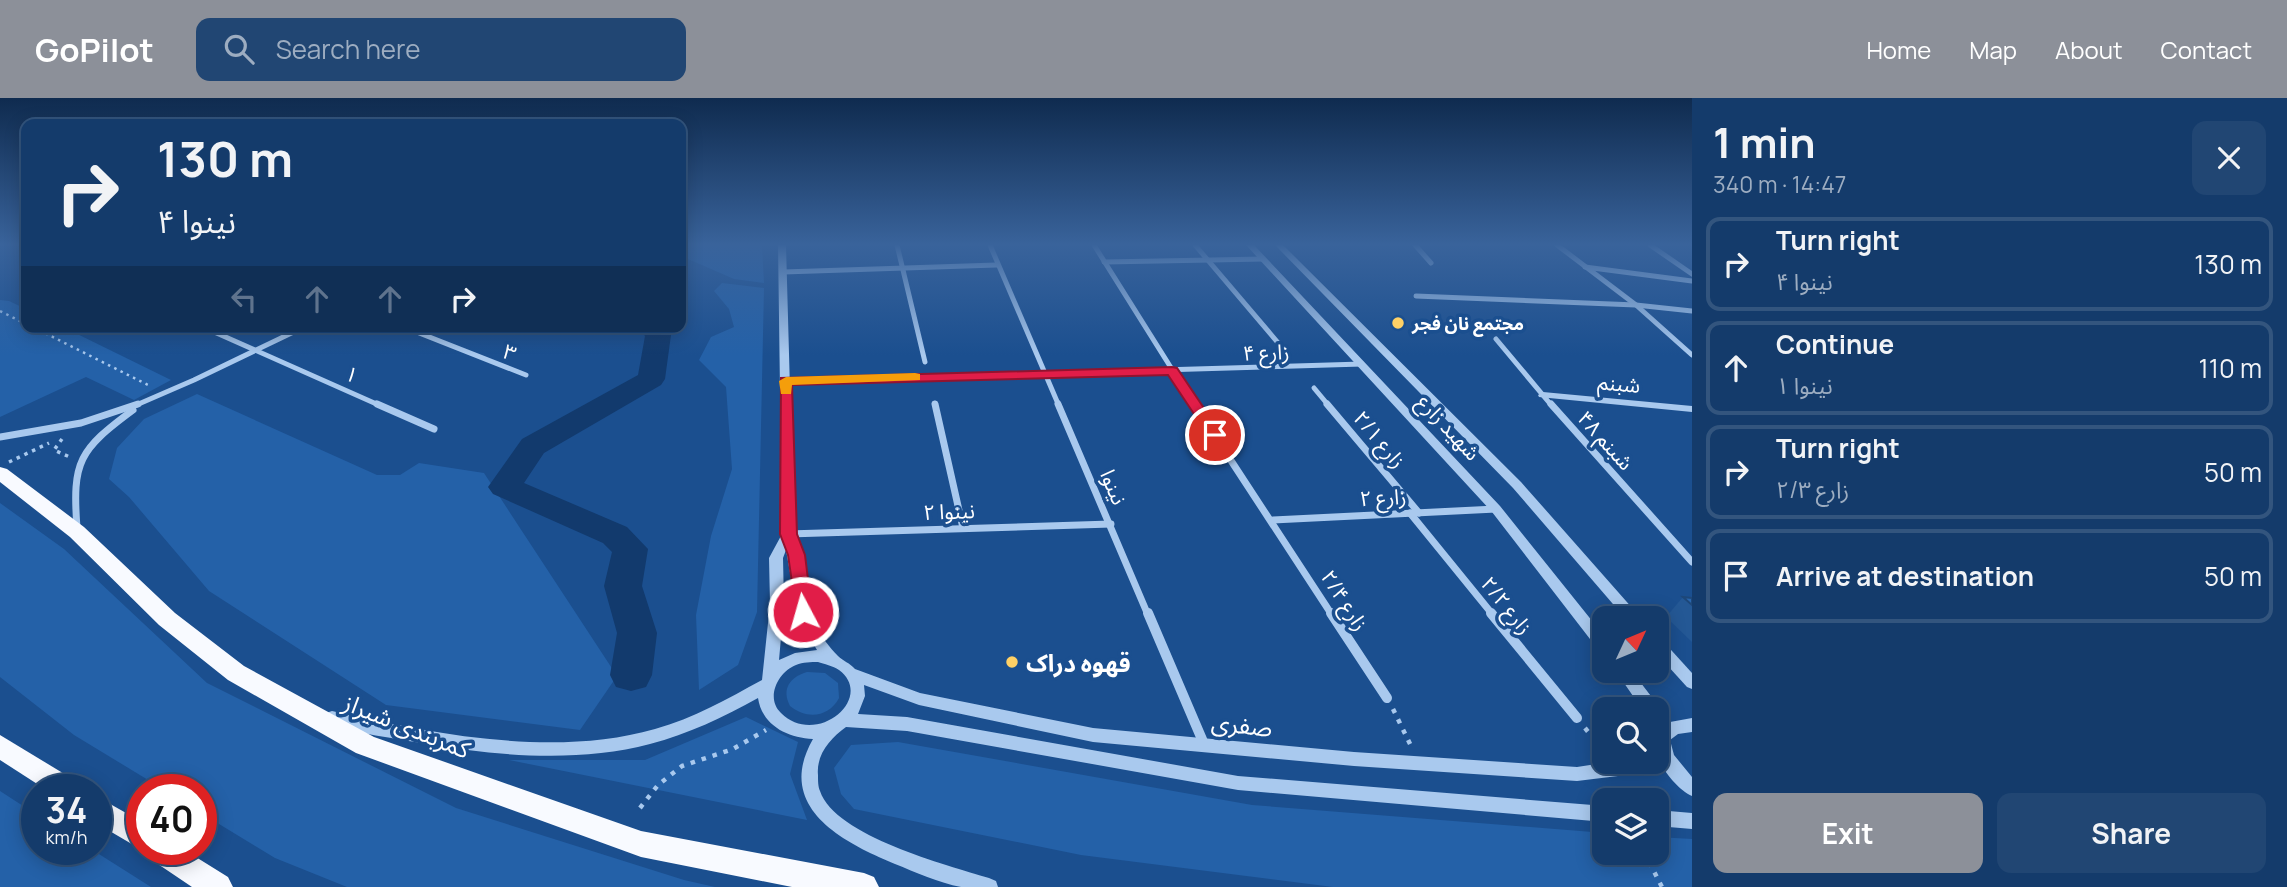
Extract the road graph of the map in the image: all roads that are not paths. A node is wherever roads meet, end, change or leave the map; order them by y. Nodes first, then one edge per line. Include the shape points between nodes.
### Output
1 (783, 282) edge
2 (905, 282) edge
3 (1004, 282) edge
4 (1116, 282) edge
5 (1226, 282) edge
6 (1284, 282) edge
7 (1316, 282) edge
8 (1605, 282) edge
9 (1416, 296) dead end
10 (1636, 305) junction
11 (1692, 311) edge
12 (216, 333) edge
13 (292, 333) edge
14 (419, 333) edge
15 (1496, 339) dead end
16 (256, 351) junction
17 (1284, 351) dead end
18 (1692, 355) edge
19 (925, 362) dead end
20 (1362, 364) junction
21 (1172, 371) junction
22 (1046, 373) junction
23 (526, 375) dead end
24 (786, 381) junction
25 (1314, 388) dead end
26 (1543, 395) junction
27 (935, 402) dead end
28 (141, 405) junction
29 (1690, 411) edge
30 (434, 429) dead end
31 (0, 437) edge
32 (0, 473) edge
33 (1496, 509) junction
34 (1414, 513) junction
35 (1273, 520) junction
36 (1111, 524) junction
37 (963, 528) junction
38 (77, 532) junction
39 (788, 534) junction
40 (1692, 562) edge
41 (1623, 606) edge
42 (1592, 631) edge
43 (1670, 658) edge
44 (832, 659) junction
45 (853, 674) junction
46 (769, 681) junction
47 (1692, 683) edge
48 (1388, 698) road end
49 (304, 712) junction
50 (1577, 718) road end
51 (1692, 724) edge
52 (839, 725) junction
53 (1669, 729) edge
54 (1205, 745) junction
55 (0, 746) edge
56 (1669, 764) edge
57 (1592, 772) edge
58 (44, 774) edge
59 (1692, 788) edge
60 (1592, 813) edge
61 (1669, 819) edge
62 (1692, 821) edge
63 (184, 865) edge
64 (218, 887) edge
65 (864, 887) edge
66 (989, 887) edge

1 - 24 street
2 - 19 street
3 - 22 street, نینوا
4 - 21 street, ۲/۴ زارع
5 - 17 street
6 - 20 street, شهید زارع
7 - 41 street, شهید زارع via 1517,485
8 - 10 street
9 - 10 street
10 - 11 street
10 - 18 street
12 - 16 street, ۱
13 - 16 street
14 - 23 street, ۳
15 - 26 street, ۴۸ شبنم
16 - 28 street
16 - 30 street, ۱
20 - 21 street, ۴ زارع
20 - 33 street, شهید زارع
21 - 22 street, ۴ زارع
21 - 35 street, ۲/۴ زارع
22 - 24 street, ۴ زارع
22 - 36 street, نینوا
24 - 39 street
25 - 34 street, ۲/۱ زارع
26 - 29 street, شبنم
26 - 40 street, ۴۸ شبنم
27 - 37 street
28 - 31 street via 82,425
28 - 38 street via 104,431 81,461 75,478
32 - 38 highway, کمربندی شیراز
33 - 34 street, ۲ زارع
33 - 42 street, شهید زارع
34 - 35 street, ۲ زارع
34 - 50 street, ۲/۲ زارع
35 - 48 street, ۲/۴ زارع
36 - 37 street, ۲ نینوا
36 - 54 street, نینوا
37 - 39 street, ۲ نینوا
38 - 49 highway, کمربندی شیراز via 167,619 236,673
39 - 44 street via 796,555 803,612
39 - 46 street via 776,558 777,604
43 - 47 street
44 - 45 street
44 - 46 street via 791,661
45 - 52 street via 859,698 855,710
45 - 54 street, صفری via 919,699 977,713 1093,735
46 - 49 street via 715,714 677,729 607,746 467,742
46 - 52 street via 765,697 779,722 802,732
49 - 65 highway, کمربندی شیراز via 365,745 641,844
51 - 53 street
52 - 60 street via 907,724 1238,782
52 - 66 street via 822,736 808,774 808,792 825,816 854,837
54 - 57 street, صفری via 1420,764
55 - 58 highway
56 - 59 street
61 - 62 street
63 - 64 highway

